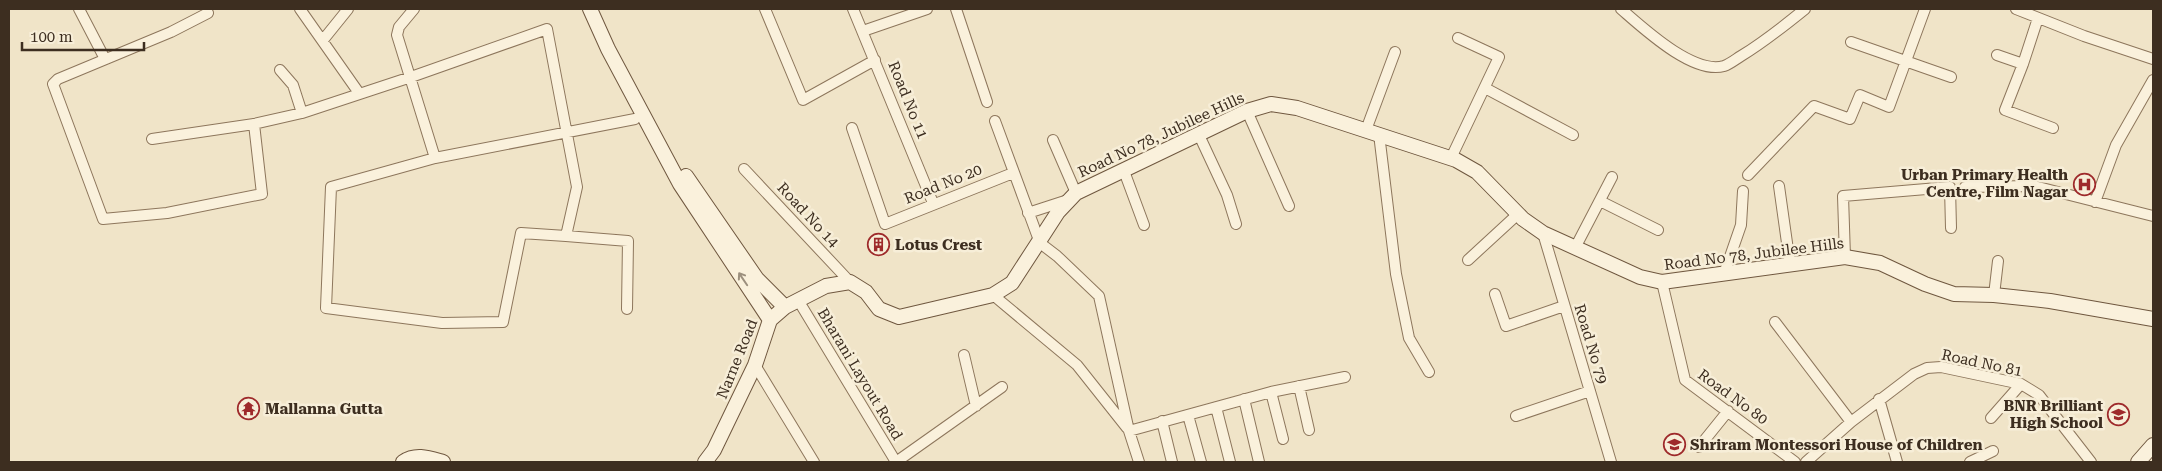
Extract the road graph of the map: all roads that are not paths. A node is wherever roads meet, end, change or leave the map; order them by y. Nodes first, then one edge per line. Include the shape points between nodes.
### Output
1 (79, 9) edge
2 (300, 9) edge
3 (348, 9) edge
4 (414, 9) edge
5 (590, 9) edge
6 (599, 9) edge
7 (765, 9) edge
8 (853, 9) edge
9 (927, 9) edge
10 (956, 9) edge
11 (1621, 9) edge
12 (1805, 9) edge
13 (1924, 9) edge
14 (2016, 9) edge
15 (208, 13) dead end
16 (2038, 18) junction
17 (863, 31) junction
18 (1458, 38) dead end
19 (323, 40) junction
20 (1851, 42) dead end
21 (1395, 52) dead end
22 (1997, 55) dead end
23 (2153, 58) edge
24 (105, 59) junction
25 (876, 60) junction
26 (1904, 62) junction
27 (2023, 64) junction
28 (280, 70) dead end
29 (411, 77) junction
30 (1951, 77) dead end
31 (2153, 80) edge
32 (1485, 88) junction
33 (359, 93) junction
34 (987, 102) dead end
35 (1247, 111) junction
36 (302, 112) junction
37 (635, 119) dead end
38 (995, 121) dead end
39 (254, 124) junction
40 (852, 128) dead end
41 (2053, 128) dead end
42 (566, 132) junction
43 (1373, 132) junction
44 (1199, 135) junction
45 (1573, 135) dead end
46 (152, 139) dead end
47 (1053, 140) dead end
48 (435, 158) junction
49 (1451, 158) junction
50 (744, 169) dead end
51 (1124, 171) junction
52 (1013, 173) junction
53 (1748, 175) dead end
54 (1612, 178) dead end
55 (1780, 186) dead end
56 (1965, 187) dead end
57 (1743, 191) dead end
58 (1074, 196) junction
59 (1600, 201) junction
60 (2095, 202) junction
61 (934, 203) junction
62 (1289, 206) dead end
63 (1028, 213) junction
64 (1518, 214) junction
65 (2153, 216) edge
66 (1236, 224) dead end
67 (1144, 225) dead end
68 (1951, 228) dead end
69 (1658, 230) dead end
70 (1543, 233) junction
71 (566, 236) junction
72 (1040, 243) junction
73 (1576, 248) junction
74 (1845, 257) junction
75 (1468, 260) dead end
76 (1998, 261) dead end
77 (1790, 264) junction
78 (1724, 274) junction
79 (850, 282) junction
80 (1662, 282) junction
81 (1495, 294) dead end
82 (993, 295) junction
83 (1994, 296) junction
84 (798, 300) junction
85 (1564, 306) junction
86 (785, 307) junction
87 (627, 309) dead end
88 (2153, 319) edge
89 (770, 320) junction
90 (1775, 322) dead end
91 (964, 355) dead end
92 (755, 365) junction
93 (1429, 372) dead end
94 (1345, 377) dead end
95 (2020, 384) junction
96 (1299, 386) junction
97 (1002, 387) dead end
98 (1590, 391) junction
99 (1271, 392) junction
100 (1244, 399) junction
101 (1879, 400) junction
102 (976, 406) junction
103 (1216, 407) junction
104 (1728, 411) junction
105 (1188, 415) junction
106 (1516, 416) dead end
107 (1991, 418) dead end
108 (1162, 421) junction
109 (1851, 422) junction
110 (1309, 430) dead end
111 (1129, 431) junction
112 (1282, 439) dead end
113 (2153, 445) edge
114 (1699, 447) dead end
115 (1993, 451) dead end
116 (403, 462) edge
117 (443, 462) edge
118 (705, 462) edge
119 (814, 462) edge
120 (896, 462) edge
121 (1138, 462) edge
122 (1172, 462) edge
123 (1201, 462) edge
124 (1230, 462) edge
125 (1259, 462) edge
126 (1611, 462) edge
127 (1795, 462) edge
128 (1806, 462) edge
129 (1898, 462) edge
130 (1970, 462) edge
131 (2091, 462) edge
132 (2138, 462) edge

1 - 24 street
2 - 19 street
3 - 19 street
4 - 29 street via 399,27 397,35
89 -> 5 main road via 680,184
6 - 86 main road via 690,181 757,279
7 - 25 street via 803,100
8 - 17 street, Road No 11
9 - 17 street
10 - 34 street
11 - 12 street via 1689,60 1707,66 1724,66 1771,37
13 - 26 street
14 - 16 street
15 - 24 street
16 - 23 street
16 - 27 street
17 - 25 street, Road No 11
18 - 32 street via 1500,57
19 - 33 street
20 - 26 street
21 - 43 street
22 - 27 street
24 - 39 street via 53,84 103,219 167,214 262,194
25 - 61 street, Road No 11
26 - 30 street
26 - 53 street via 1889,107 1860,95 1850,118 1814,106
27 - 41 street via 2005,110
28 - 36 street via 293,85
29 - 33 street
29 - 42 street via 547,29
29 - 48 street
31 - 60 street via 2116,145
32 - 45 street
32 - 49 street
33 - 36 street
35 - 43 main road, Road No 78, Jubilee Hills via 1271,104 1297,108
35 - 44 main road, Road No 78, Jubilee Hills
35 - 62 street
36 - 39 street
37 - 42 street
38 - 52 street
39 - 46 street
40 - 61 street, Road No 20 via 885,224
42 - 48 street
42 - 71 street via 577,188
43 - 49 main road, Road No 78, Jubilee Hills
43 - 93 street via 1409,338
44 - 51 main road, Road No 78, Jubilee Hills
44 - 66 street via 1227,195
47 - 58 street
48 - 71 street via 331,187 326,308 442,323 503,322 521,233
49 - 64 main road, Road No 78, Jubilee Hills via 1477,172
50 - 79 street, Road No 14
51 - 58 main road, Road No 78, Jubilee Hills
51 - 67 street
52 - 61 street, Road No 20
52 - 63 street
54 - 59 street
55 - 77 street
56 - 60 street via 2034,186
57 - 78 street via 1741,225
58 - 63 street
58 - 72 main road, Road No 78, Jubilee Hills via 1058,212
59 - 69 street
59 - 73 street
60 - 65 street
63 - 72 street
64 - 70 main road, Road No 78, Jubilee Hills
64 - 75 street
68 - 74 street via 1950,188 1843,196
70 - 73 main road, Road No 78, Jubilee Hills
70 - 85 street, Road No 79
71 - 87 street via 628,241
72 - 82 main road, Road No 78, Jubilee Hills via 1012,283
72 - 111 street via 1099,296
73 - 80 main road, Road No 78, Jubilee Hills via 1640,277
74 - 77 main road, Road No 78, Jubilee Hills
74 - 83 main road, Road No 78, Jubilee Hills via 1880,263 1954,294
76 - 83 street
77 - 78 main road, Road No 78, Jubilee Hills
78 - 80 main road, Road No 78, Jubilee Hills
79 - 82 main road, Road No 78, Jubilee Hills via 866,292 879,309 899,317
79 - 84 main road, Narne Road via 826,286
80 - 104 street, Road No 80 via 1685,380
81 - 85 street via 1506,326
82 - 111 street via 1077,365
83 - 88 main road, Road No 78, Jubilee Hills via 2050,301
84 - 86 main road, Narne Road
84 - 120 street, Bharani Layout Road
85 - 98 street, Road No 79
86 - 89 main road, Narne Road
89 - 92 main road, Narne Road
90 - 109 street
91 - 102 street
92 - 118 main road, Narne Road via 714,450
92 - 119 street
94 - 96 street
95 - 101 street, Road No 81 via 1941,367 1927,368
95 - 107 street
95 - 131 street, Road No 81 via 2039,395
96 - 99 street
96 - 110 street
97 - 102 street
98 - 106 street
98 - 126 street, Road No 79
99 - 100 street
99 - 112 street
100 - 103 street
100 - 125 street
101 - 109 street, Road No 81
101 - 129 street
102 - 120 street
103 - 105 street
103 - 124 street
104 - 114 street
104 - 127 street, Road No 80
105 - 108 street
105 - 123 street
108 - 111 street
108 - 122 street
109 - 128 street, Road No 81
111 - 121 street
113 - 132 main road
115 - 130 street
116 - 117 main road via 416,456

